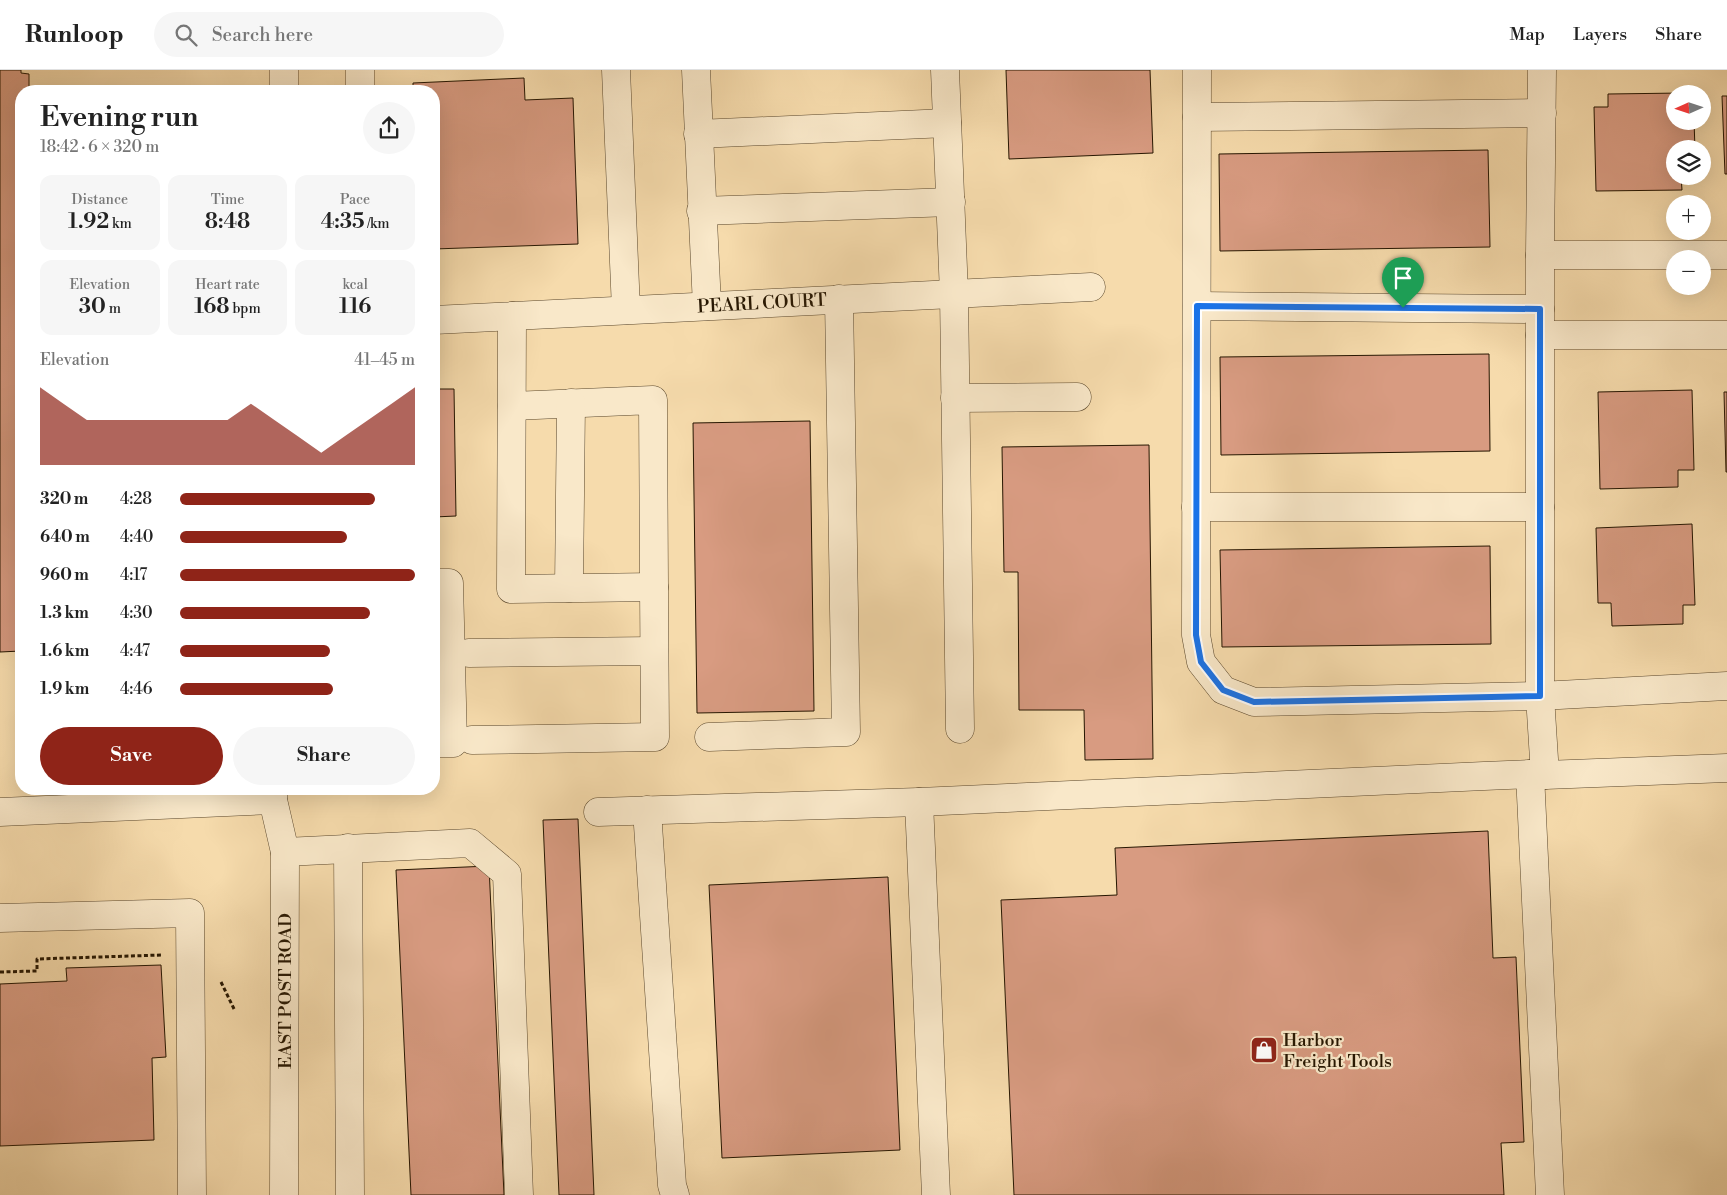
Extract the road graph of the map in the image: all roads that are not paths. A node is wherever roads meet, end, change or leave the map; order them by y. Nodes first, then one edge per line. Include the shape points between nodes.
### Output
1 (284, 70) edge
2 (360, 70) edge
3 (616, 70) edge
4 (696, 70) edge
5 (945, 70) edge
6 (1198, 70) edge
7 (1542, 70) edge
8 (284, 85) edge
9 (360, 85) edge
10 (1542, 113) junction
11 (1197, 117) junction
12 (947, 123) junction
13 (698, 134) junction
14 (950, 202) junction
15 (701, 210) junction
16 (1540, 255) junction
17 (1727, 255) edge
18 (1091, 287) dead end
19 (954, 294) junction
20 (840, 299) junction
21 (707, 306) junction
22 (1197, 306) junction
23 (626, 310) junction
24 (512, 316) junction
25 (440, 320) edge
26 (1540, 322) junction
27 (1727, 335) edge
28 (1077, 397) dead end
29 (955, 398) junction
30 (571, 403) junction
31 (512, 406) junction
32 (1196, 507) junction
33 (1540, 507) junction
34 (440, 583) edge
35 (654, 587) junction
36 (569, 588) junction
37 (654, 652) junction
38 (469, 654) dead end
39 (1727, 686) edge
40 (1540, 696) junction
41 (960, 728) dead end
42 (709, 737) dead end
43 (472, 740) dead end
44 (440, 743) edge
45 (1727, 768) edge
46 (1538, 775) junction
47 (258, 795) edge
48 (273, 795) edge
49 (919, 802) junction
50 (647, 810) junction
51 (0, 812) edge
52 (598, 812) dead end
53 (348, 848) junction
54 (285, 852) junction
55 (0, 918) edge
56 (192, 1195) edge
57 (284, 1195) edge
58 (350, 1195) edge
59 (519, 1195) edge
60 (674, 1195) edge
61 (936, 1195) edge
62 (1550, 1195) edge

1 - 8 street
2 - 9 street
3 - 23 street
4 - 13 street
5 - 12 street
6 - 11 street
7 - 10 street
10 - 11 street
10 - 16 street
11 - 22 street
12 - 13 street
12 - 14 street
13 - 15 street
14 - 15 street
14 - 19 street
15 - 21 street
16 - 17 street
16 - 26 street
18 - 19 street, PEARL COURT
19 - 20 street, PEARL COURT
19 - 29 street
20 - 21 street, PEARL COURT
20 - 42 street via 846,732
21 - 23 street, PEARL COURT
22 - 26 street
22 - 32 street
23 - 24 street, PEARL COURT
24 - 25 street, PEARL COURT
24 - 31 street
26 - 27 street
26 - 33 street
28 - 29 street
29 - 41 street
30 - 31 street
30 - 35 street via 653,400
30 - 36 street
31 - 36 street via 511,589
32 - 33 street
32 - 40 street via 1196,635 1201,662 1223,690 1254,702
33 - 40 street
34 - 44 street via 449,583 453,742
35 - 36 street
35 - 37 street
37 - 38 street
37 - 43 street via 655,737
39 - 40 street
40 - 46 street
45 - 46 street
46 - 49 street
46 - 62 street
47 - 51 street
48 - 54 street, EAST POST ROAD
49 - 50 street
49 - 61 street
50 - 52 street
50 - 60 street
53 - 54 street
53 - 58 street
53 - 59 street via 470,843 507,874
54 - 57 street, EAST POST ROAD
55 - 56 street via 190,913

